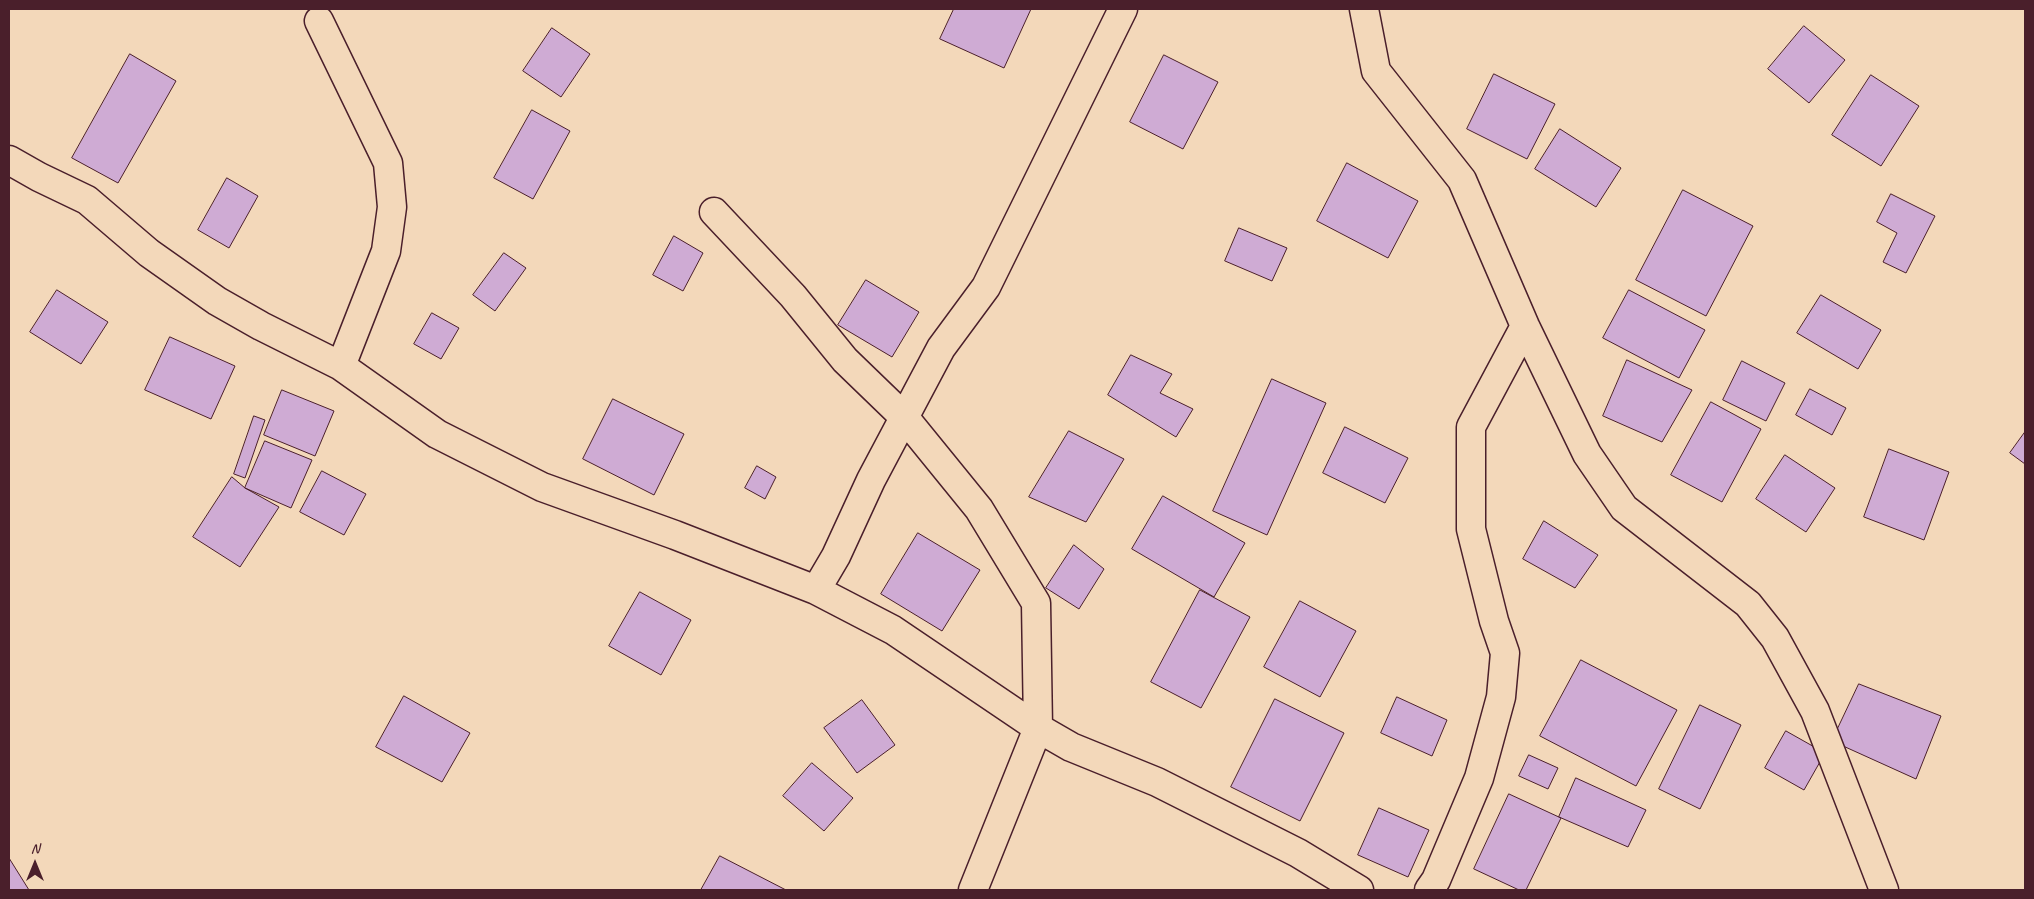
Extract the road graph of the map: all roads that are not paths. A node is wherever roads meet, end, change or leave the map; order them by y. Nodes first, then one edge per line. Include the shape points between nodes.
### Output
1 (1123, 9) edge
2 (1364, 9) edge
3 (319, 21) dead end
4 (9, 160) edge
5 (714, 212) dead end
6 (1525, 326) junction
7 (341, 366) junction
8 (904, 418) junction
9 (816, 590) junction
10 (1038, 728) junction
11 (973, 890) edge
12 (1359, 890) edge
13 (1430, 890) edge
14 (1884, 890) edge

1 - 8 street via 986,287 941,348
2 - 6 street via 1376,71 1462,180
3 - 7 street via 388,163 392,207 386,251
4 - 7 street via 87,200 217,301
5 - 8 street via 793,296 845,360
6 - 13 street via 1471,427 1471,529 1505,653 1501,697 1479,778
6 - 14 street via 1586,454 1624,508 1748,604 1776,638 1815,711
7 - 9 street via 437,434 542,486
8 - 9 street
8 - 10 street via 979,509 1036,604
9 - 10 street via 893,630
10 - 11 street
10 - 12 street via 1071,746 1157,782 1289,849

